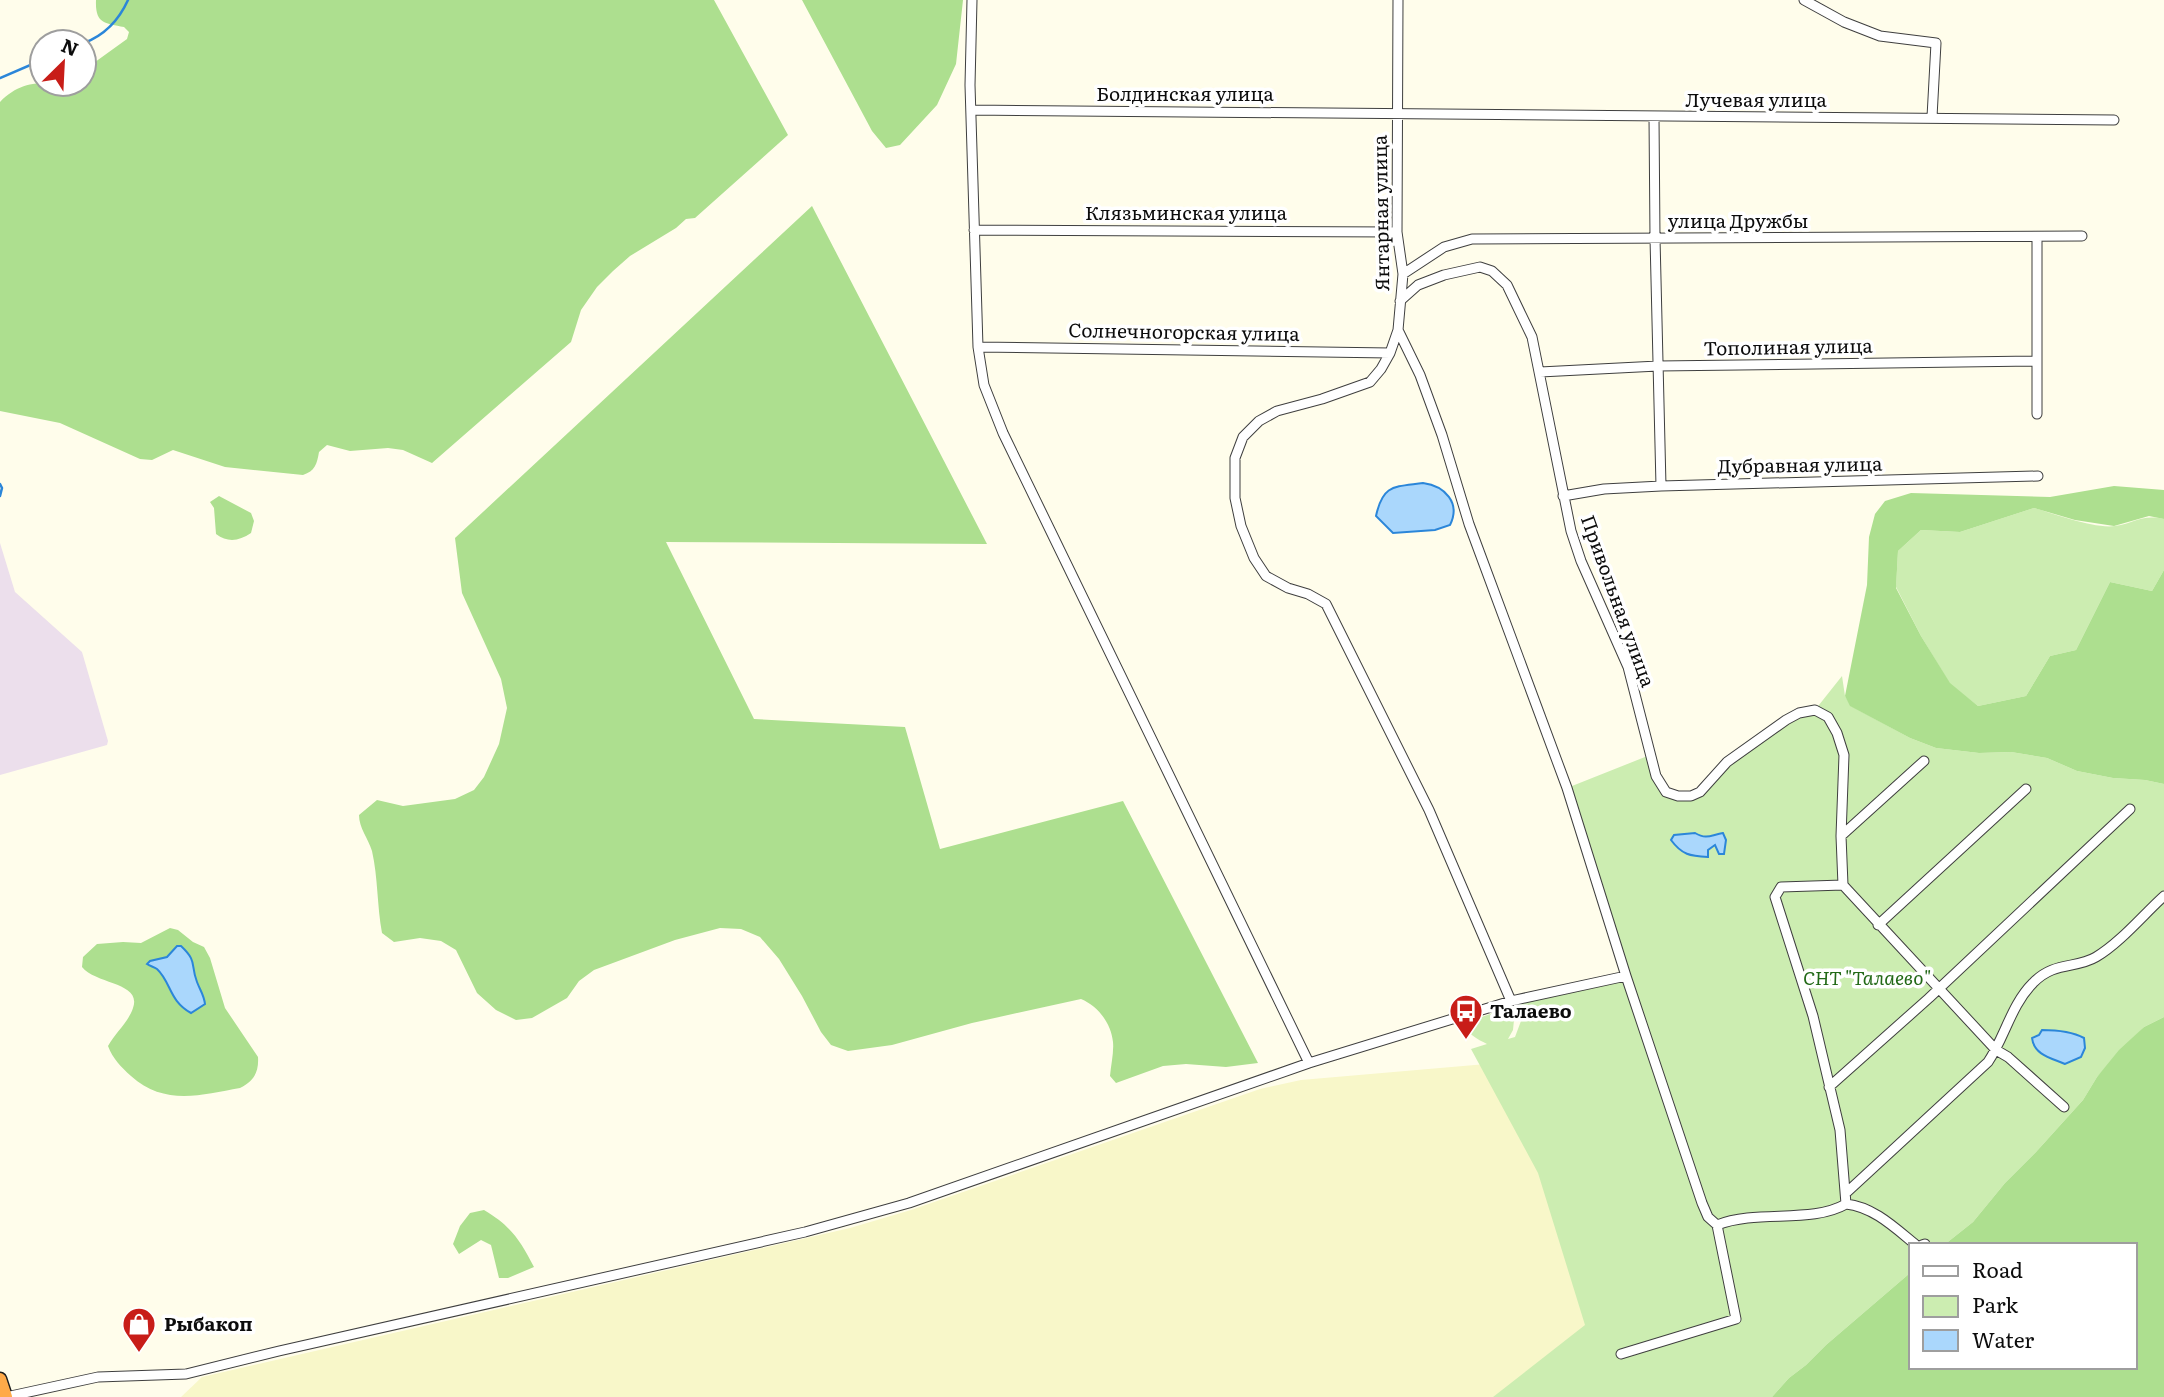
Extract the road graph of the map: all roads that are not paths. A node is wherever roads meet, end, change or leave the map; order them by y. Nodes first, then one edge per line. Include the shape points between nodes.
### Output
1 (972, 0) edge
2 (1398, 0) edge
3 (1804, 0) edge
4 (971, 110) junction
5 (1398, 113) junction
6 (1654, 117) junction
7 (1932, 117) junction
8 (2113, 120) dead end
9 (974, 230) junction
10 (1397, 232) junction
11 (2082, 236) dead end
12 (2037, 238) junction
13 (1655, 239) junction
14 (1403, 274) junction
15 (1400, 302) junction
16 (1398, 330) junction
17 (978, 347) junction
18 (1390, 353) junction
19 (2035, 361) junction
20 (1658, 366) junction
21 (1540, 372) junction
22 (2037, 414) dead end
23 (2038, 476) dead end
24 (1661, 486) junction
25 (1563, 496) junction
26 (1924, 761) dead end
27 (2026, 789) dead end
28 (2130, 809) dead end
29 (1842, 836) junction
30 (1843, 885) junction
31 (2164, 895) edge
32 (1878, 925) junction
33 (1626, 976) junction
34 (1938, 987) junction
35 (1511, 1002) junction
36 (1996, 1050) junction
37 (1310, 1063) junction
38 (1829, 1087) junction
39 (2064, 1107) dead end
40 (1846, 1193) junction
41 (1846, 1204) junction
42 (1717, 1225) junction
43 (1920, 1243) edge
44 (1621, 1354) dead end
45 (0, 1379) edge
46 (6, 1397) edge

1 - 4 street
2 - 5 street, Янтарная улица
3 - 7 street via 1880,36 1936,43
4 - 5 street, Болдинская улица
4 - 9 street
5 - 6 street, Лучевая улица
5 - 10 street, Янтарная улица
6 - 7 street, Лучевая улица
6 - 13 street
7 - 8 street, Лучевая улица
9 - 10 street, Клязьминская улица
9 - 17 street
10 - 14 street, Янтарная улица
11 - 12 street, улица Дружбы
12 - 13 street, улица Дружбы
12 - 19 street
13 - 14 street, улица Дружбы via 1472,239 1444,247
13 - 20 street
14 - 15 street, Янтарная улица
15 - 16 street, Янтарная улица
15 - 21 street, Привольная улица via 1418,285 1444,275 1480,267 1492,271 1507,285 1521,311
16 - 18 street, Янтарная улица
16 - 33 street via 1420,375 1469,524 1567,788
17 - 18 street, Солнечногорская улица
17 - 37 street via 984,384 1003,433
18 - 35 street, Янтарная улица via 1370,382 1276,411 1259,421 1244,437 1235,458 1235,498 1247,541 1266,576 1326,604 1429,810
19 - 20 street, Тополиная улица
19 - 22 street
20 - 21 street, Тополиная улица
20 - 24 street
21 - 25 street, Привольная улица
23 - 24 street, Дубравная улица
24 - 25 street, Дубравная улица
25 - 29 street, Привольная улица via 1581,561 1628,667 1656,776 1666,792 1678,796 1700,792 1727,762 1776,727 1815,710 1828,717 1844,755
26 - 29 street
27 - 32 street
28 - 34 street
29 - 30 street
30 - 32 street
30 - 38 street via 1781,887 1775,897 1813,1016
31 - 36 street via 2094,959 2050,970 2033,982 2003,1029
32 - 34 street
33 - 35 street
33 - 42 street via 1702,1203
34 - 36 street
34 - 38 street
35 - 37 street
36 - 39 street
36 - 40 street
37 - 46 street via 909,1203 806,1232 186,1374 97,1377
38 - 40 street via 1840,1130
40 - 41 street
41 - 42 street via 1829,1212 1761,1215
41 - 43 street via 1880,1216
42 - 44 street via 1735,1319
45 - 46 highway

